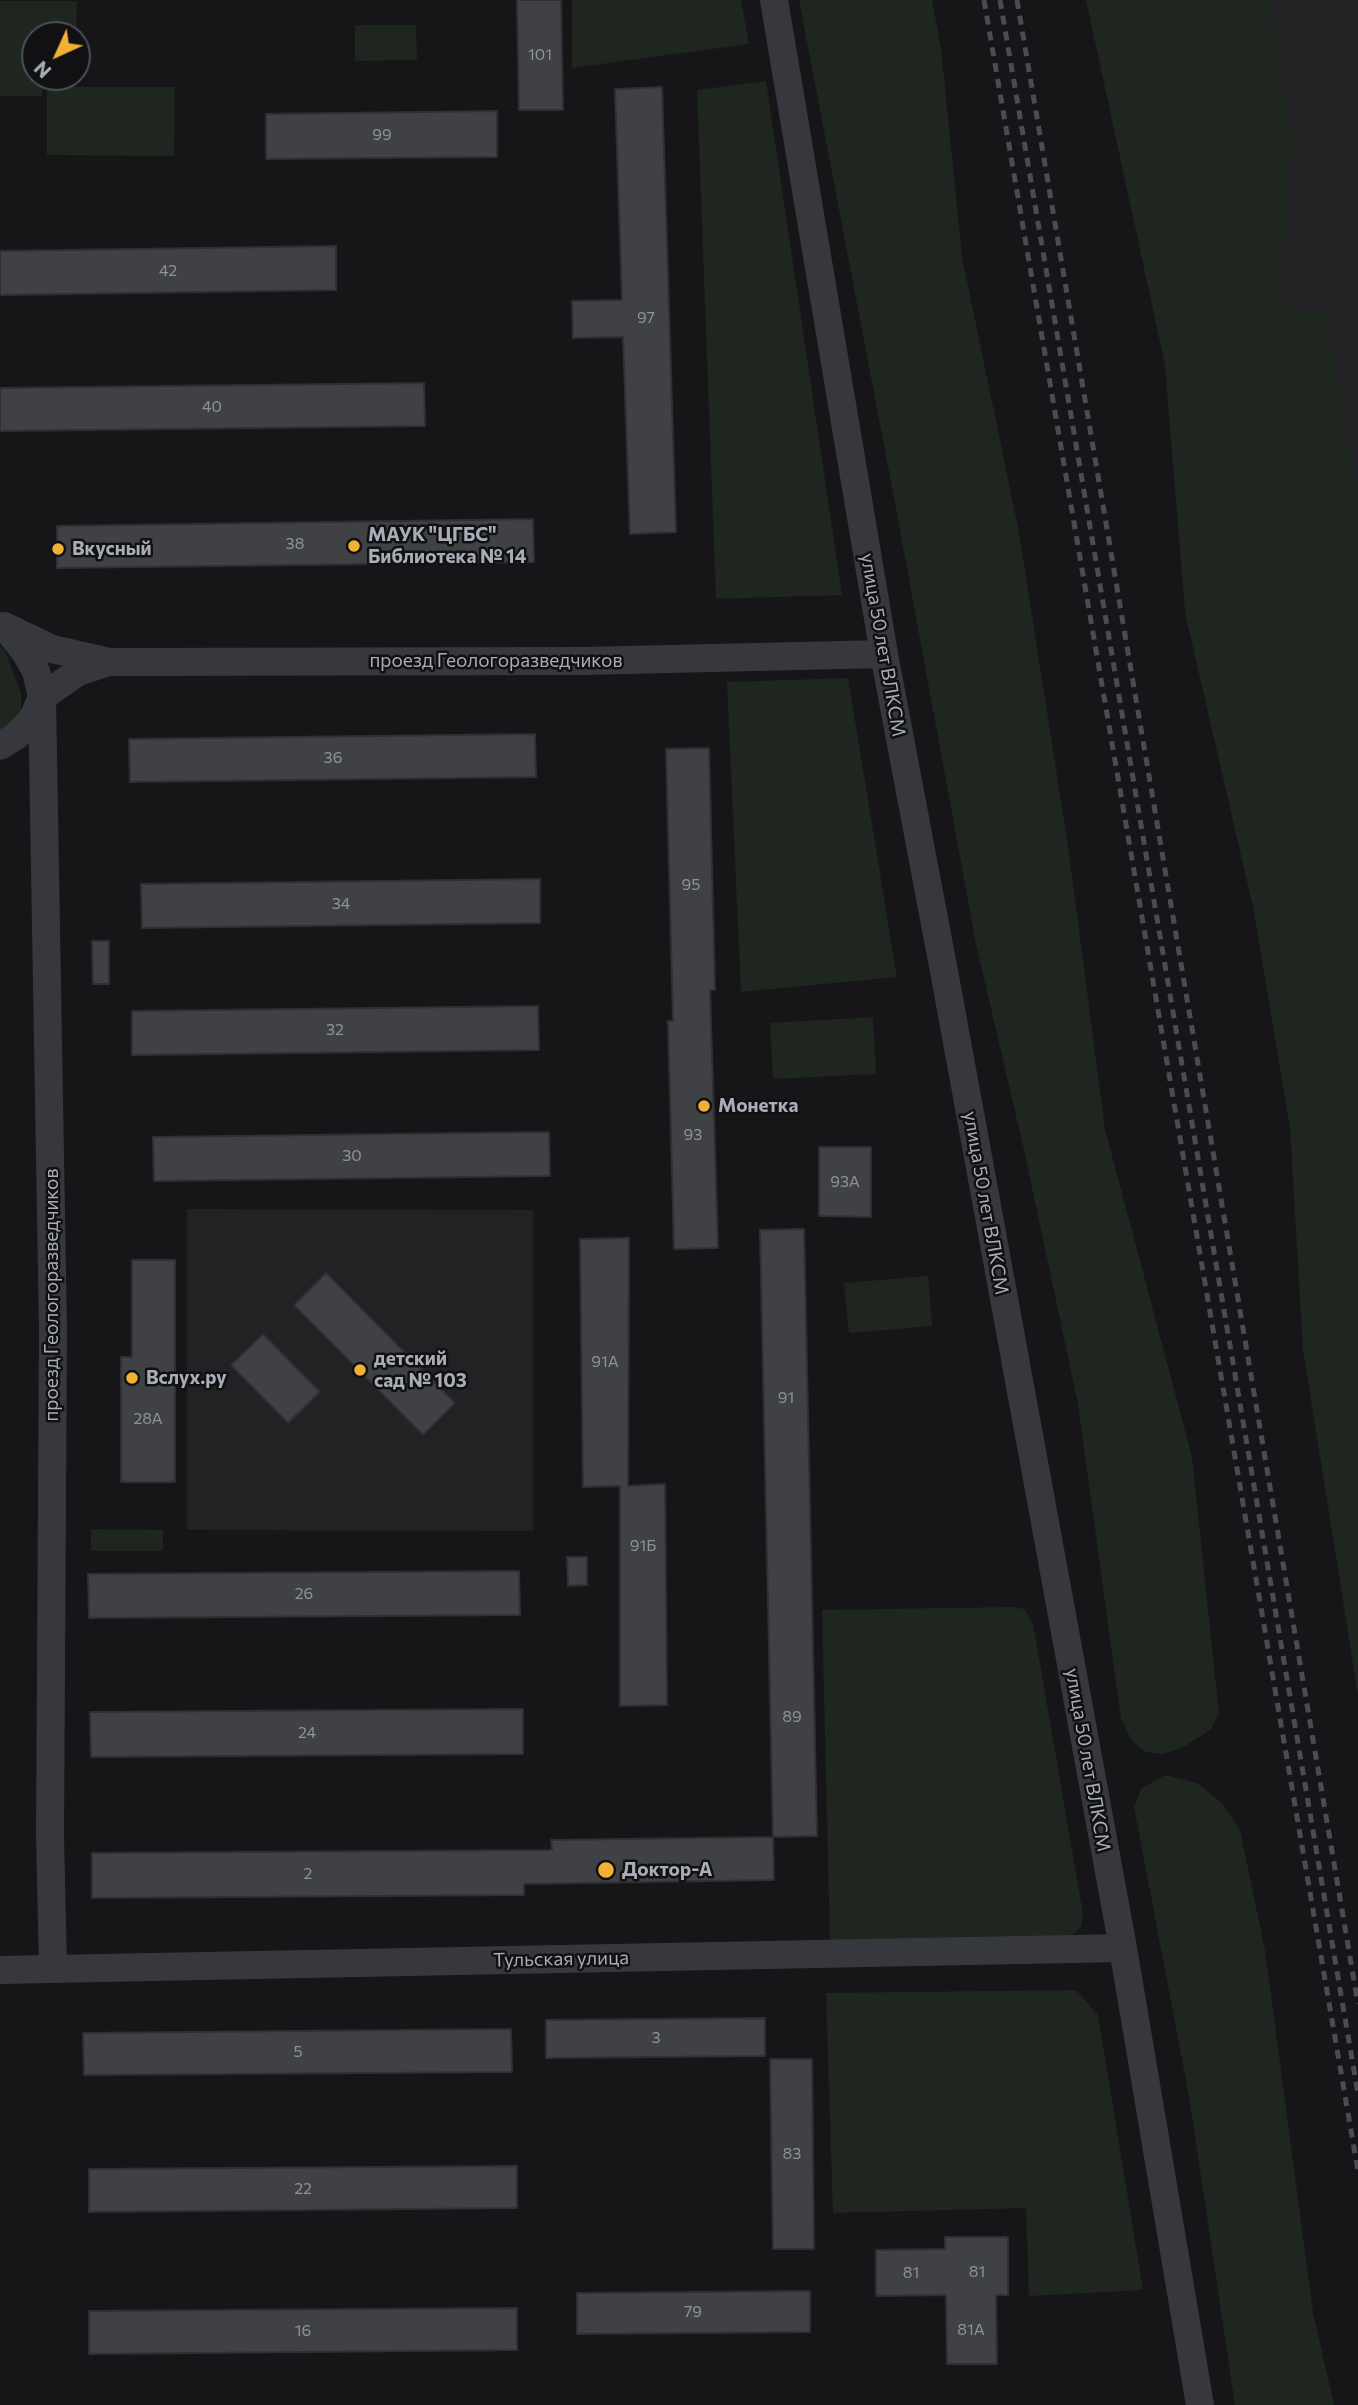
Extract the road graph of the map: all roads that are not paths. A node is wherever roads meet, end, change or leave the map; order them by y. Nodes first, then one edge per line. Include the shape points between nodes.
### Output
1 (774, 0) edge
2 (2, 624) edge
3 (884, 654) junction
4 (108, 662) junction
5 (42, 696) junction
6 (0, 746) edge
7 (1122, 1948) junction
8 (53, 1969) junction
9 (0, 1970) edge
10 (1200, 2405) edge

1 - 3 street, улица 50 лет ВЛКСМ
2 - 4 street, проезд Геологоразведчиков via 52,649
2 - 5 street via 36,671
3 - 4 street, проезд Геологоразведчиков via 583,661
3 - 7 street, улица 50 лет ВЛКСМ
4 - 5 street, проезд Геологоразведчиков via 78,672
5 - 6 street via 33,718
5 - 8 street, проезд Геологоразведчиков via 53,1330
7 - 8 street, Тульская улица
7 - 10 street, улица 50 лет ВЛКСМ
8 - 9 street, Тульская улица

